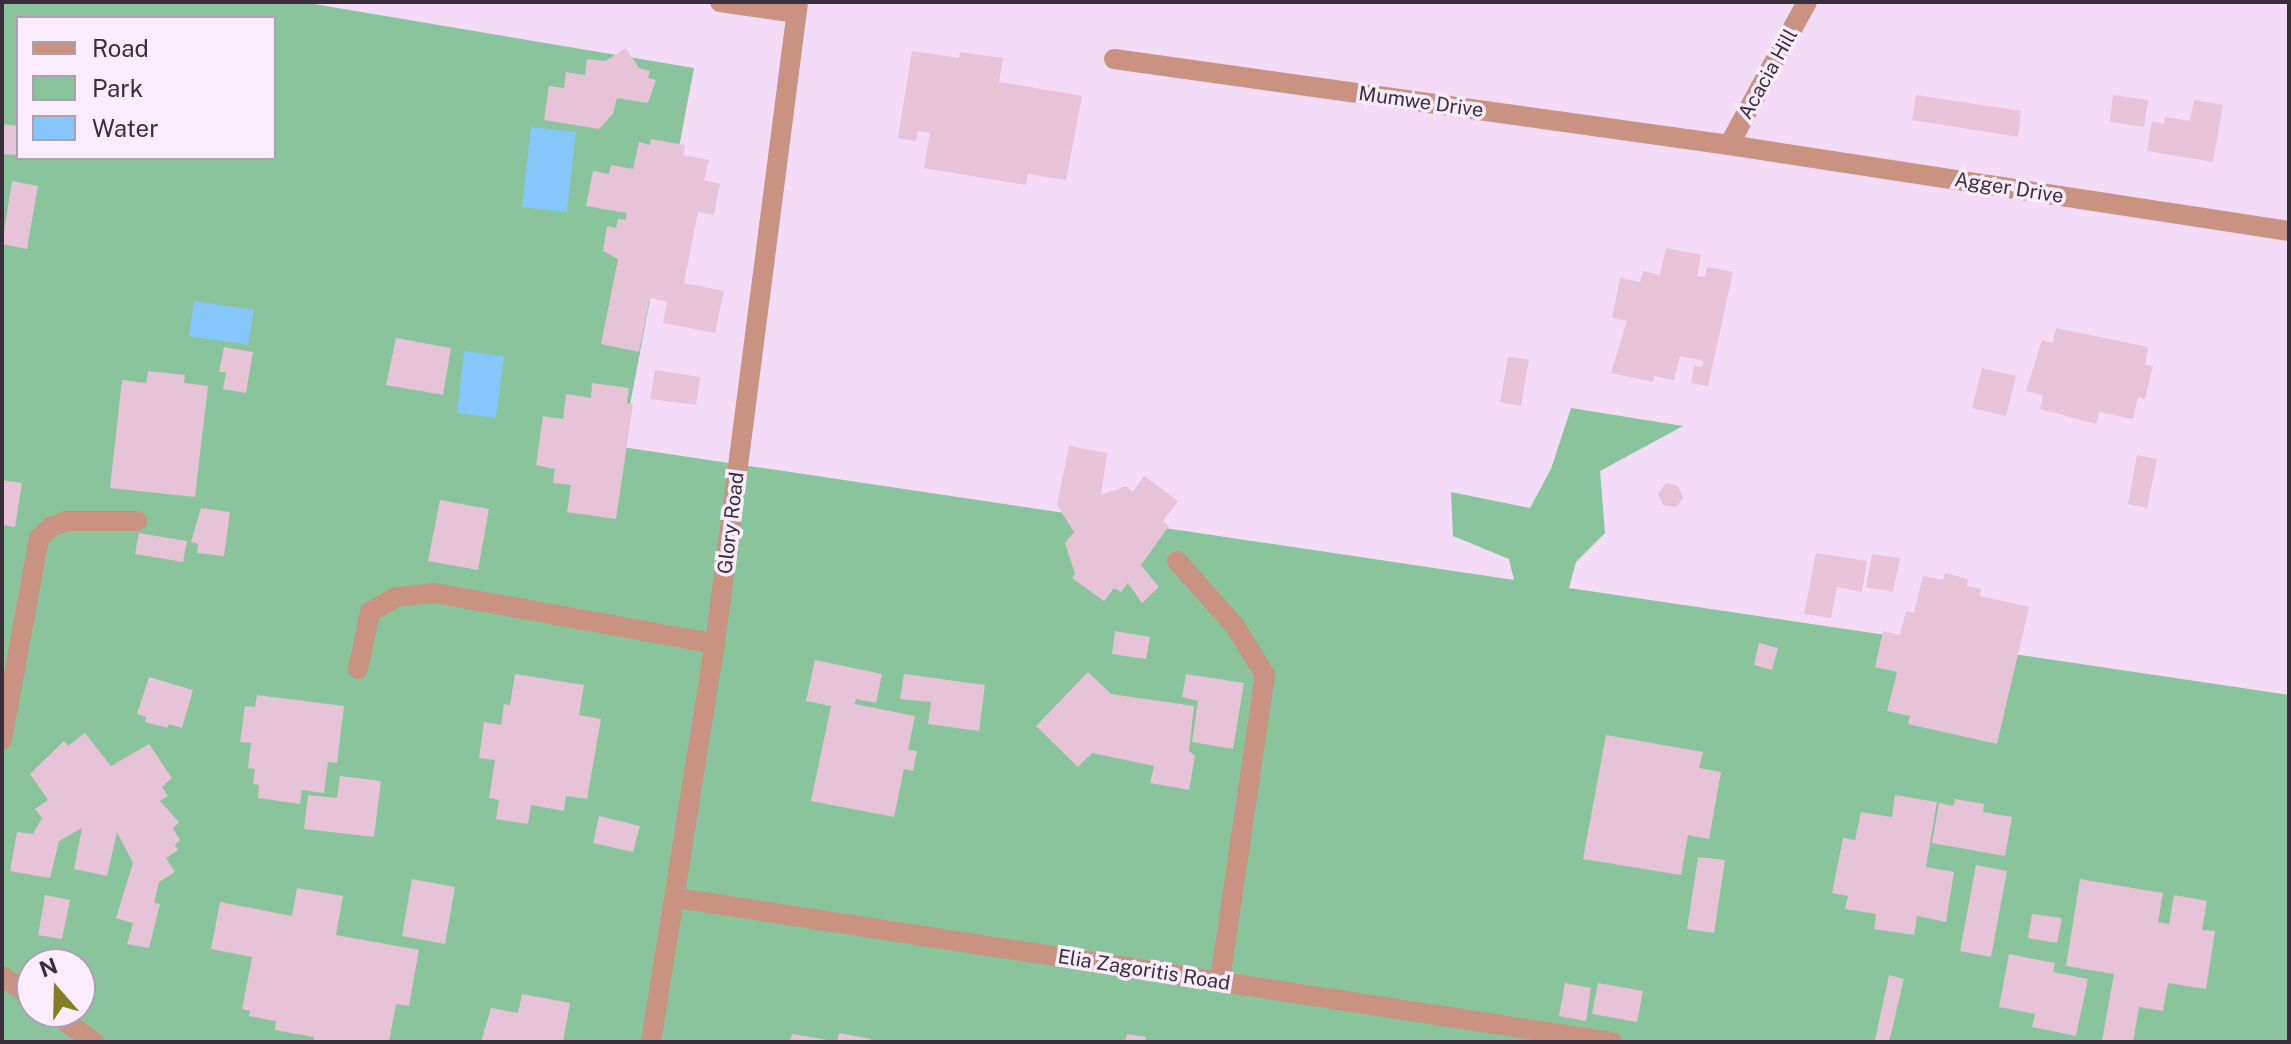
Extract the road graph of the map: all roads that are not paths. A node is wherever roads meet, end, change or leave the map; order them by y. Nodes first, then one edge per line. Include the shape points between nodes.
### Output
1 (720, 2) edge
2 (1807, 2) edge
3 (797, 7) edge
4 (1114, 59) dead end
5 (1729, 145) junction
6 (2289, 231) edge
7 (137, 521) dead end
8 (1177, 561) dead end
9 (715, 644) junction
10 (358, 669) dead end
11 (2, 740) edge
12 (677, 898) junction
13 (1220, 981) junction
14 (74, 1028) edge
15 (94, 1042) edge
16 (651, 1042) edge
17 (1612, 1042) edge

1 - 3 street
2 - 5 street, Acacia Hill
3 - 9 street, Glory Road
4 - 5 street, Mumwe Drive
5 - 6 street, Agger Drive
7 - 11 street via 67,521 39,538
8 - 13 street via 1235,626 1265,675
9 - 10 street via 435,593 396,597 370,612
9 - 12 street, Glory Road
12 - 13 street, Elia Zagoritis Road
12 - 16 street, Glory Road
13 - 17 street, Elia Zagoritis Road
14 - 15 street

